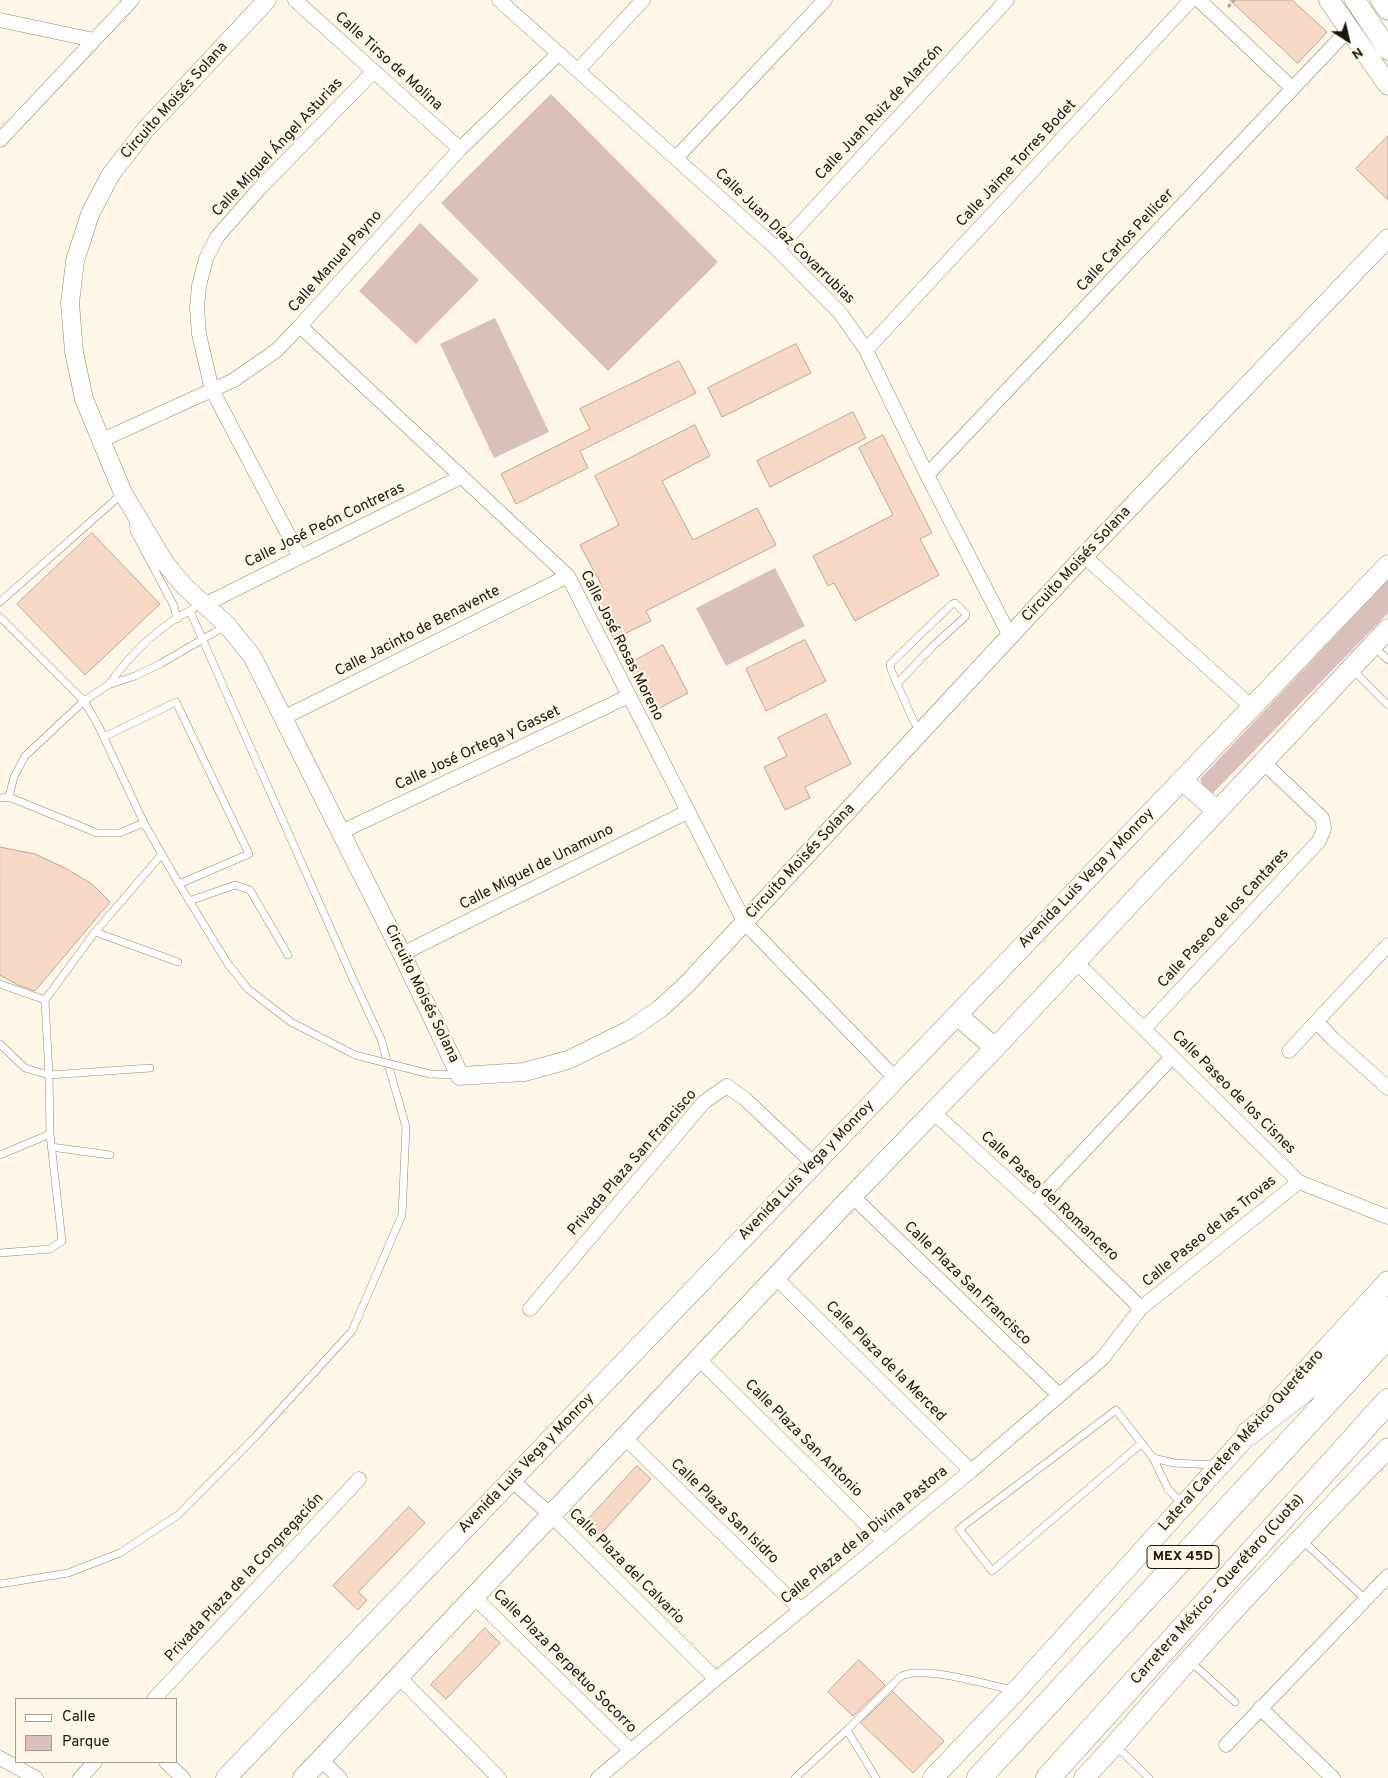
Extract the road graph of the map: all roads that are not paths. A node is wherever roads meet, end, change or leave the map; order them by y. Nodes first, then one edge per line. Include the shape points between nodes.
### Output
1 (132, 0) edge
2 (267, 0) edge
3 (295, 0) edge
4 (499, 0) edge
5 (643, 0) edge
6 (825, 0) edge
7 (1007, 0) edge
8 (1191, 0) edge
9 (1199, 0) edge
10 (1329, 0) edge
11 (1355, 0) edge
12 (1381, 0) edge
13 (1388, 10) edge
14 (0, 20) edge
15 (1349, 29) junction
16 (94, 40) junction
17 (1388, 50) edge
18 (558, 54) junction
19 (374, 70) junction
20 (578, 70) junction
21 (1388, 85) edge
22 (1292, 88) junction
23 (0, 140) edge
24 (460, 149) junction
25 (677, 157) junction
26 (1388, 238) edge
27 (777, 248) junction
28 (300, 326) junction
29 (866, 350) junction
30 (212, 390) junction
31 (100, 440) junction
32 (927, 475) junction
33 (461, 476) junction
34 (123, 493) junction
35 (132, 510) junction
36 (1084, 556) junction
37 (300, 557) junction
38 (1388, 565) edge
39 (568, 576) junction
40 (0, 602) edge
41 (197, 608) junction
42 (0, 618) edge
43 (177, 619) junction
44 (227, 624) junction
45 (1388, 629) edge
46 (1010, 636) junction
47 (203, 639) junction
48 (1372, 645) junction
49 (1388, 660) edge
50 (1350, 668) junction
51 (108, 684) junction
52 (898, 684) junction
53 (629, 696) junction
54 (84, 701) junction
55 (1388, 705) edge
56 (1252, 708) junction
57 (283, 718) junction
58 (921, 733) junction
59 (104, 737) junction
60 (1262, 761) junction
61 (1182, 780) junction
62 (9, 797) junction
63 (0, 798) edge
64 (1217, 811) junction
65 (687, 812) junction
66 (144, 823) junction
67 (341, 832) junction
68 (162, 854) junction
69 (179, 884) junction
70 (189, 901) junction
71 (745, 923) junction
72 (95, 932) junction
73 (1388, 945) edge
74 (402, 954) junction
75 (288, 956) dead end
76 (1075, 961) junction
77 (178, 962) dead end
78 (0, 984) edge
79 (45, 1000) junction
80 (957, 1015) junction
81 (1317, 1022) junction
82 (1144, 1029) junction
83 (0, 1044) edge
84 (995, 1048) junction
85 (1289, 1051) dead end
86 (1172, 1057) junction
87 (150, 1068) dead end
88 (49, 1075) junction
89 (460, 1076) junction
90 (896, 1078) junction
91 (1388, 1088) edge
92 (933, 1112) junction
93 (50, 1134) junction
94 (51, 1147) junction
95 (0, 1155) edge
96 (110, 1155) dead end
97 (814, 1164) junction
98 (1299, 1182) junction
99 (852, 1196) junction
100 (1034, 1204) junction
101 (1388, 1217) edge
102 (0, 1253) edge
103 (776, 1278) junction
104 (1388, 1281) edge
105 (1141, 1308) junction
106 (530, 1309) dead end
107 (1388, 1309) edge
108 (1388, 1336) edge
109 (699, 1359) junction
110 (1059, 1395) junction
111 (1388, 1401) edge
112 (1249, 1433) junction
113 (624, 1438) junction
114 (1142, 1443) junction
115 (1388, 1448) edge
116 (1153, 1458) junction
117 (1220, 1465) junction
118 (971, 1470) junction
119 (359, 1479) dead end
120 (512, 1480) junction
121 (1184, 1506) junction
122 (551, 1515) junction
123 (1300, 1538) junction
124 (884, 1542) junction
125 (1388, 1576) edge
126 (0, 1584) edge
127 (474, 1597) junction
128 (1365, 1599) junction
129 (801, 1610) junction
130 (1189, 1660) junction
131 (399, 1677) junction
132 (716, 1679) junction
133 (1016, 1691) junction
134 (155, 1698) edge
135 (1235, 1702) dead end
136 (1260, 1708) junction
137 (847, 1730) junction
138 (1226, 1745) dead end
139 (1115, 1746) junction
140 (631, 1751) junction
141 (0, 1758) edge
142 (320, 1759) junction
143 (94, 1763) edge
144 (167, 1763) edge
145 (36, 1778) edge
146 (80, 1778) edge
147 (183, 1778) edge
148 (226, 1778) edge
149 (303, 1778) edge
150 (340, 1778) edge
151 (498, 1778) edge
152 (598, 1778) edge
153 (796, 1778) edge
154 (876, 1778) edge
155 (933, 1778) edge
156 (979, 1778) edge
157 (1048, 1778) edge
158 (1084, 1778) edge
159 (1149, 1778) edge
160 (1333, 1778) edge

1 - 16 street
2 - 31 street, Circuito Moisés Solana via 146,129 111,174 90,214 76,261 70,303 74,352 84,399
3 - 19 street, Calle Tirso de Molina
4 - 18 street, Calle Juan Díaz Covarrubias
5 - 20 street
6 - 25 street
7 - 27 street, Calle Juan Ruiz de Alarcón
8 - 29 street, Calle Jaime Torres Bodet
9 - 22 street
10 - 15 main road
11 - 17 main road
12 - 13 main road
14 - 16 street
15 - 21 main road
15 - 22 street, Calle Carlos Pellicer
16 - 23 street
18 - 20 street, Calle Juan Díaz Covarrubias
18 - 24 street, Calle Manuel Payno
19 - 24 street, Calle Tirso de Molina
19 - 30 street, Calle Miguel Ángel Asturias via 259,189 213,244 206,258 197,308 199,334
20 - 25 street, Calle Juan Díaz Covarrubias
22 - 32 street, Calle Carlos Pellicer
24 - 28 street, Calle Manuel Payno
25 - 27 street, Calle Juan Díaz Covarrubias
26 - 36 street, Circuito Moisés Solana
27 - 29 street, Calle Juan Díaz Covarrubias via 842,314
28 - 30 street, Calle Manuel Payno via 277,350 253,368
28 - 33 street, Calle José Rosas Moreno
29 - 32 street, Calle Juan Díaz Covarrubias
30 - 31 street, Calle Manuel Payno
30 - 37 street, Calle Miguel Ángel Asturias
31 - 34 street, Circuito Moisés Solana
32 - 46 street, Calle Juan Díaz Covarrubias
33 - 37 street, Calle José Peón Contreras
33 - 39 street, Calle José Rosas Moreno
34 - 35 street, Circuito Moisés Solana
34 - 40 lane
35 - 41 street, Circuito Moisés Solana
35 - 43 lane via 134,531 174,606
36 - 46 street, Circuito Moisés Solana
36 - 56 street
37 - 41 street, Calle José Peón Contreras
38 - 56 main road, Avenida Luis Vega y Monroy
39 - 53 street, Calle José Rosas Moreno
39 - 57 street, Calle Jacinto de Benavente
41 - 43 lane
41 - 44 street, Circuito Moisés Solana
41 - 47 lane
42 - 54 lane
43 - 51 lane via 144,642
44 - 47 lane
44 - 57 street, Circuito Moisés Solana via 252,656
45 - 48 main road
46 - 58 street, Circuito Moisés Solana
47 - 51 lane via 135,676
47 - 126 lane via 381,1039 406,1126 402,1214 352,1331 178,1515 120,1553 68,1573
48 - 49 lane
48 - 50 main road
50 - 55 lane
50 - 60 main road
51 - 54 lane
52 - 52 lane via 965,617 958,604 952,604 890,664
52 - 58 lane
53 - 65 street, Calle José Rosas Moreno
53 - 67 street, Calle José Ortega y Gasset
54 - 59 lane
54 - 62 lane via 25,756 14,777
56 - 61 main road, Avenida Luis Vega y Monroy
57 - 67 street, Circuito Moisés Solana
58 - 71 street, Circuito Moisés Solana
59 - 66 lane
59 - 69 lane via 176,702 249,854
60 - 64 main road
60 - 82 street, Calle Paseo de los Cantares via 1322,818 1324,829 1319,841
61 - 64 main road
61 - 80 main road, Avenida Luis Vega y Monroy
62 - 63 lane
62 - 66 lane via 97,833 119,833
64 - 76 main road
65 - 71 street, Calle José Rosas Moreno
65 - 74 street, Calle Miguel de Unamuno
66 - 68 lane
67 - 74 street, Circuito Moisés Solana
68 - 69 lane
68 - 72 lane
69 - 70 lane
70 - 75 lane via 235,885 250,890
70 - 89 lane, bridge via 228,964 248,989 291,1022 355,1055 430,1074
71 - 89 street, Circuito Moisés Solana via 660,1009 622,1034 568,1060 524,1072
71 - 90 street, Calle José Rosas Moreno
72 - 77 lane
72 - 79 lane
73 - 81 street
74 - 89 street, Circuito Moisés Solana
76 - 82 street, Calle Paseo de los Cisnes
76 - 84 main road
78 - 79 lane
79 - 88 lane
80 - 84 main road
80 - 90 main road, Avenida Luis Vega y Monroy
81 - 85 street
81 - 91 street
82 - 86 street, Calle Paseo de los Cisnes
83 - 88 lane via 25,1068
84 - 92 main road
86 - 98 street, Calle Paseo de los Cisnes
86 - 100 street
87 - 88 lane
88 - 93 lane
90 - 97 main road, Avenida Luis Vega y Monroy
92 - 99 main road
92 - 100 street, Calle Paseo del Romancero
93 - 94 lane
93 - 95 lane
94 - 96 lane
94 - 102 lane via 62,1241 50,1249
97 - 106 street, Privada Plaza San Francisco via 727,1086 704,1102
97 - 120 main road, Avenida Luis Vega y Monroy
98 - 101 street, Calle Paseo de los Cisnes
98 - 105 street, Calle Paseo de las Trovas
99 - 103 main road
99 - 110 street, Calle Plaza San Francisco
100 - 105 street, Calle Paseo del Romancero
103 - 109 main road
103 - 118 street, Calle Plaza de la Merced
104 - 112 main road, Lateral Carretera México Querétaro
105 - 110 street, Calle Plaza de la Divina Pastora via 1103,1358
107 - 112 highway via 1326,1373
108 - 156 highway, MEX 45D
109 - 113 main road
109 - 124 street, Calle Plaza San Antonio
110 - 118 street, Calle Plaza de la Divina Pastora
111 - 157 highway, Carretera México - Querétaro (Cuota) / MEX 45D
112 - 117 main road, Lateral Carretera México Querétaro
113 - 122 main road
113 - 129 street, Calle Plaza San Isidro
114 - 114 lane via 1116,1410 960,1529 992,1571
114 - 116 lane
115 - 123 main road
116 - 117 lane via 1174,1463
116 - 121 lane via 1168,1489
117 - 121 main road, Lateral Carretera México Querétaro
118 - 124 street, Calle Plaza de la Divina Pastora
119 - 134 street, Privada Plaza de la Congregación
120 - 122 street, Calle Plaza del Calvario
120 - 148 main road, Avenida Luis Vega y Monroy
121 - 133 main road, Lateral Carretera México Querétaro
122 - 127 main road
122 - 132 street, Calle Plaza del Calvario
123 - 128 lane
123 - 130 main road
124 - 129 street, Calle Plaza de la Divina Pastora
125 - 128 street
127 - 131 main road
127 - 140 street, Calle Plaza Perpetuo Socorro
128 - 136 street
129 - 132 street, Calle Plaza de la Divina Pastora
130 - 135 lane
130 - 139 main road
131 - 142 main road
131 - 151 street
132 - 140 street, Calle Plaza de la Divina Pastora
133 - 137 lane via 926,1672 905,1673
133 - 155 main road, Lateral Carretera México Querétaro
136 - 138 street
136 - 160 street
137 - 153 lane
137 - 154 lane
139 - 158 main road
139 - 159 lane
140 - 152 street, Calle Plaza de la Divina Pastora
141 - 145 street
142 - 149 main road
142 - 150 street
143 - 146 street
144 - 147 street

